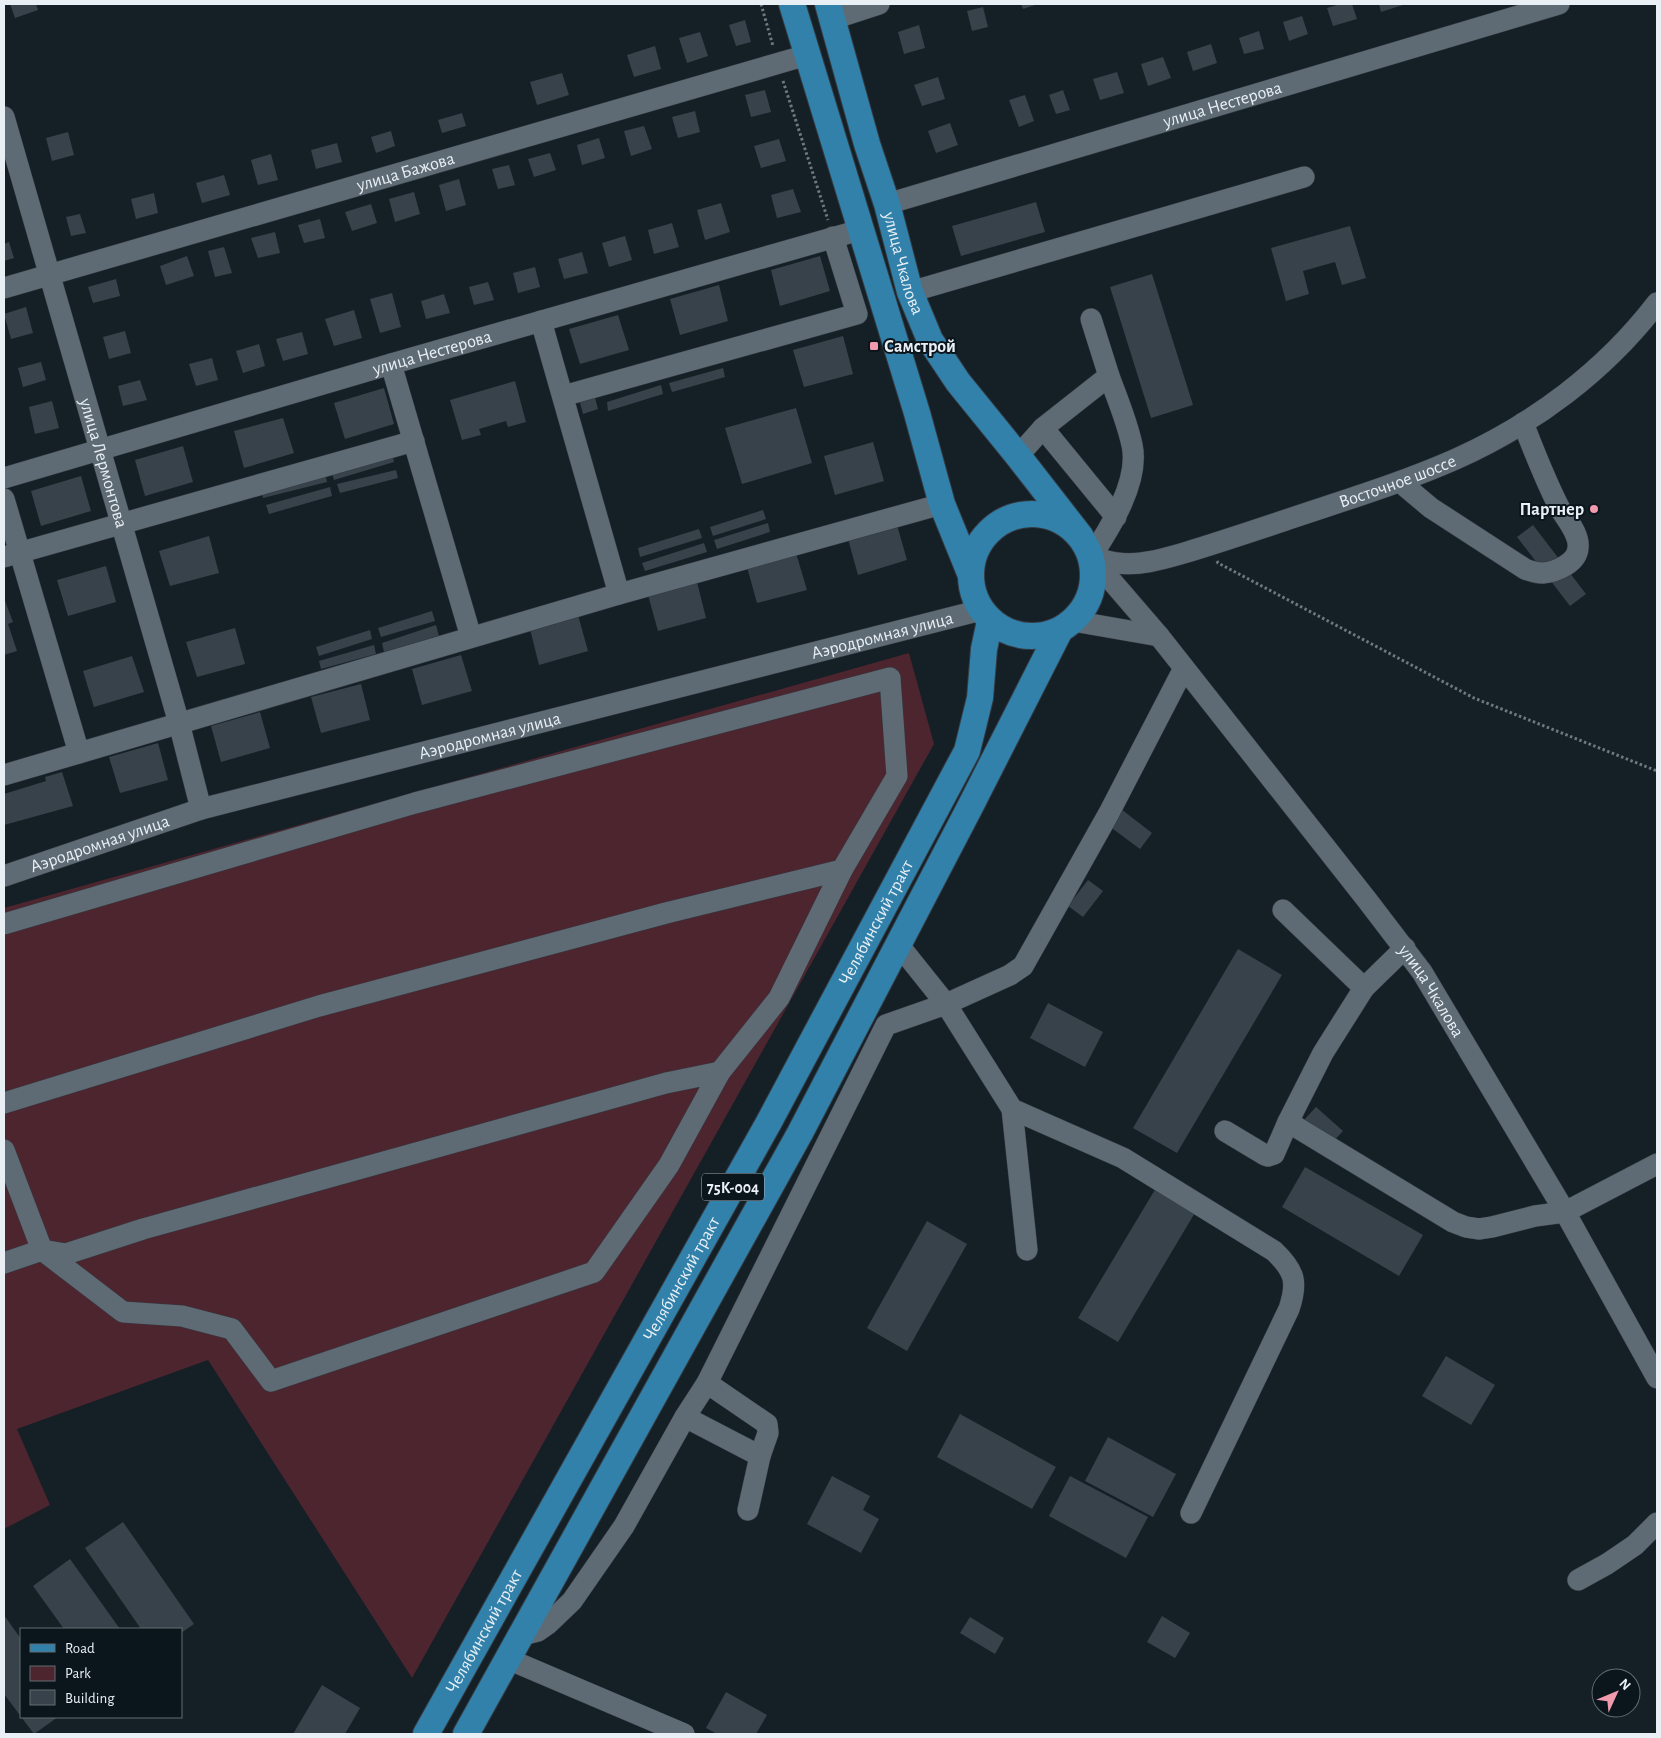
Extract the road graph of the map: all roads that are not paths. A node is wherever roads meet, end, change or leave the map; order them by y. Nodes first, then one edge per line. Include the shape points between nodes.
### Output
1 (792, 4) edge
2 (879, 4) edge
3 (1559, 4) edge
4 (830, 11) edge
5 (807, 55) junction
6 (5, 127) edge
7 (1304, 177) dead end
8 (887, 204) junction
9 (860, 230) junction
10 (833, 237) junction
11 (49, 274) junction
12 (4, 288) edge
13 (910, 292) junction
14 (1657, 303) edge
15 (884, 306) junction
16 (857, 314) junction
17 (1091, 319) dead end
18 (541, 321) junction
19 (391, 364) junction
20 (1109, 376) junction
21 (563, 396) junction
22 (1522, 423) junction
23 (1043, 428) junction
24 (414, 441) junction
25 (100, 450) junction
26 (1018, 456) junction
27 (4, 478) edge
28 (1400, 482) junction
29 (4, 499) edge
30 (942, 504) junction
31 (1116, 518) junction
32 (121, 524) junction
33 (1086, 547) junction
34 (11, 555) edge
35 (970, 573) junction
36 (619, 594) junction
37 (985, 616) junction
38 (1067, 625) junction
39 (1159, 636) junction
40 (471, 637) junction
41 (1184, 668) junction
42 (179, 723) junction
43 (78, 753) junction
44 (4, 775) edge
45 (201, 809) junction
46 (842, 870) junction
47 (4, 876) edge
48 (1283, 910) dead end
49 (4, 924) edge
50 (898, 944) junction
51 (1405, 948) junction
52 (1364, 988) junction
53 (946, 1004) junction
54 (886, 1025) junction
55 (850, 1037) junction
56 (720, 1072) junction
57 (4, 1103) edge
58 (1012, 1109) junction
59 (1288, 1122) junction
60 (1225, 1131) dead end
61 (4, 1150) edge
62 (1657, 1164) edge
63 (1565, 1212) junction
64 (42, 1250) junction
65 (1027, 1250) dead end
66 (4, 1263) edge
67 (1657, 1378) edge
68 (707, 1383) junction
69 (685, 1417) junction
70 (760, 1456) junction
71 (748, 1510) dead end
72 (1191, 1513) dead end
73 (1657, 1523) edge
74 (1578, 1580) dead end
75 (522, 1635) junction
76 (508, 1658) junction
77 (651, 1727) edge
78 (426, 1734) edge
79 (466, 1734) edge
80 (684, 1734) edge

1 - 5 main road, улица Чкалова
2 - 4 street
3 - 8 street, улица Нестерова
4 - 8 main road, улица Чкалова
5 - 9 main road, улица Чкалова
5 - 11 street, улица Бажова
6 - 11 street, улица Лермонтова
7 - 13 street
8 - 13 main road, улица Чкалова
9 - 10 street, улица Нестерова
9 - 15 main road, улица Чкалова
10 - 16 street
10 - 18 street, улица Нестерова
11 - 12 street, улица Бажова
11 - 25 street, улица Лермонтова
13 - 26 main road, улица Чкалова via 934,347
14 - 22 street, Восточное шоссе via 1620,347 1592,372
15 - 16 street
15 - 30 main road, улица Чкалова
16 - 21 street
17 - 20 street
18 - 19 street, улица Нестерова
18 - 21 street
19 - 24 street
19 - 25 street, улица Нестерова
20 - 23 street
20 - 31 street via 1130,439 1133,461
21 - 36 street
22 - 28 street, Восточное шоссе via 1456,459
22 - 28 street via 1576,536 1578,549 1571,561 1559,570 1542,573 1525,569 1431,508
23 - 26 street
23 - 31 street
24 - 32 street
24 - 40 street
25 - 27 street, улица Нестерова
25 - 32 street, улица Лермонтова
26 - 33 main road, улица Чкалова
28 - 33 street, Восточное шоссе via 1154,561 1118,563
29 - 34 street
30 - 35 main road, улица Чкалова
30 - 36 street
31 - 33 street
32 - 34 street
32 - 42 street, улица Лермонтова
33 - 35 main road via 1063,521 1032,512 1002,520 979,543
33 - 38 main road via 1094,580 1087,603
33 - 39 street, улица Чкалова
34 - 43 street
35 - 37 main road
36 - 40 street
37 - 38 main road via 1007,632 1028,636
37 - 45 street, Аэродромная улица
37 - 78 main road, Челябинский тракт / 75К-004 via 980,698 967,751 769,1122
38 - 39 street
38 - 50 main road, Челябинский тракт / 75К-004
39 - 41 street, улица Чкалова
40 - 42 street
41 - 51 street, улица Чкалова
41 - 53 street via 1109,813 1023,966
42 - 43 street
42 - 45 street, улица Лермонтова
43 - 44 street
45 - 47 street, Аэродромная улица
46 - 49 street via 897,776 890,678 415,803
46 - 56 street via 779,998
46 - 57 street via 666,913 319,1006
48 - 52 street
50 - 53 street
50 - 55 main road, Челябинский тракт / 75К-004
51 - 52 street
51 - 63 street, улица Чкалова
52 - 59 street via 1323,1053
53 - 54 street
53 - 58 street
54 - 55 street
54 - 68 street
55 - 75 main road, Челябинский тракт / 75К-004
56 - 64 street via 666,1083 413,1153 66,1254
56 - 64 street via 669,1164 594,1272 271,1380 232,1329 182,1316 123,1312
58 - 65 street
58 - 72 street via 1123,1158 1274,1252 1286,1263 1293,1277 1294,1294 1289,1309
59 - 60 street via 1276,1151 1271,1155 1265,1155
59 - 63 street via 1466,1227 1479,1229
61 - 64 street
62 - 63 street
63 - 67 street, улица Чкалова
64 - 66 street
68 - 69 street
68 - 70 street via 767,1424 768,1433
69 - 70 street
69 - 75 street via 624,1526 572,1601 538,1631
70 - 71 street
73 - 74 street via 1635,1545
75 - 76 main road, Челябинский тракт / 75К-004
76 - 77 street
76 - 79 main road, Челябинский тракт / 75К-004
77 - 80 street

